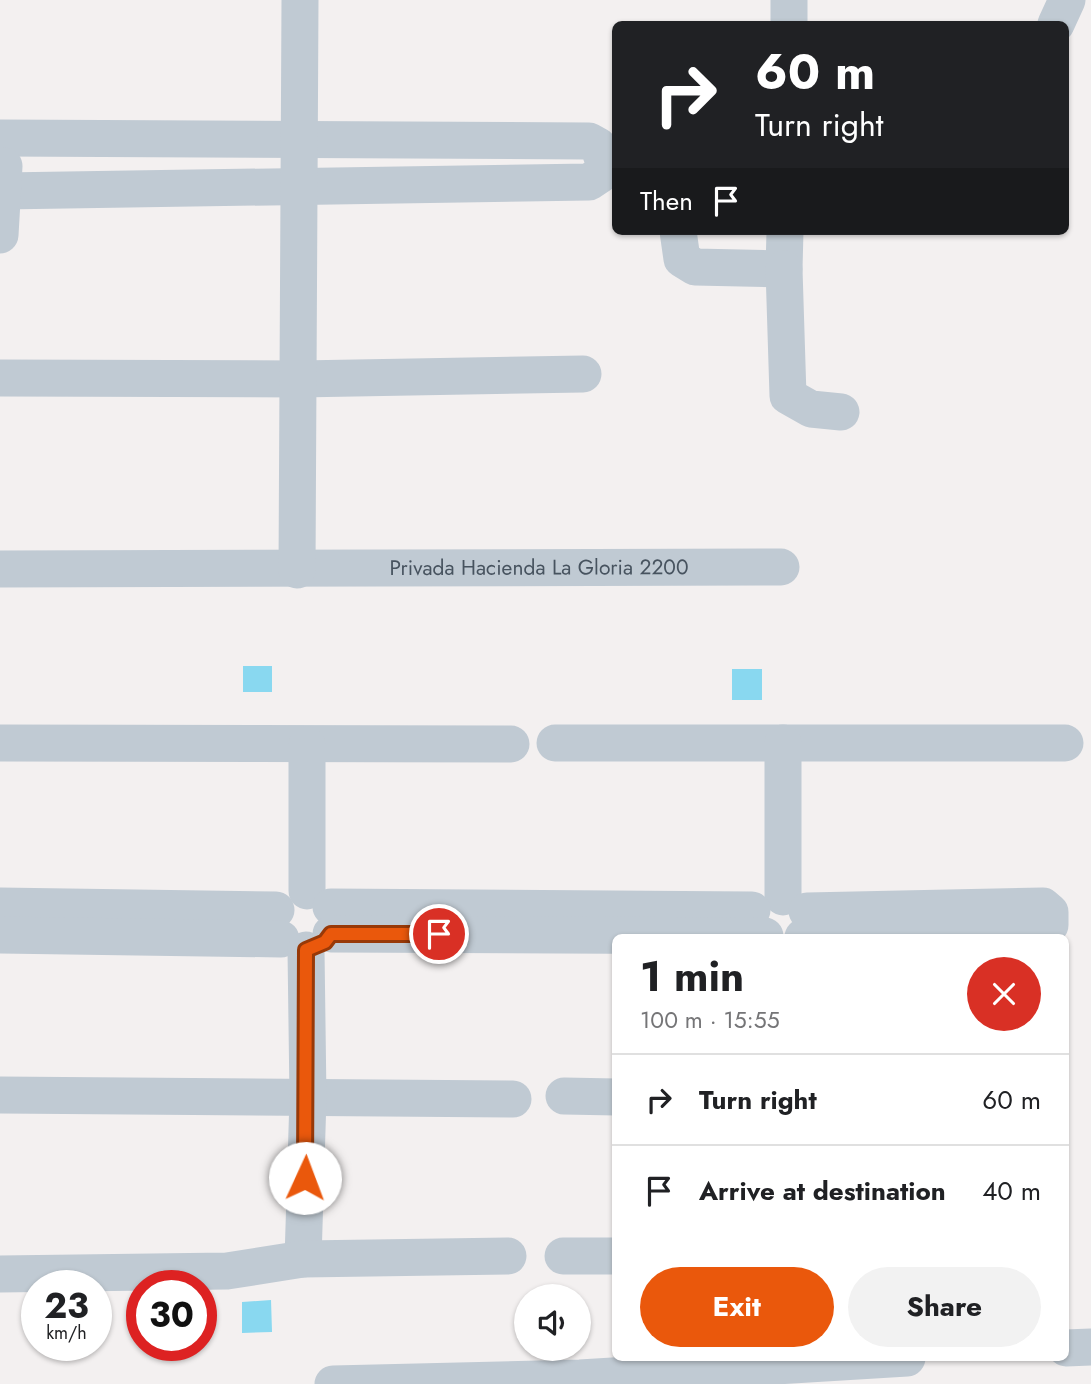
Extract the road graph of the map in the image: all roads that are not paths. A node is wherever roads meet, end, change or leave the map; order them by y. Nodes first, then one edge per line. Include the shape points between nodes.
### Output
1 (300, 0) edge
2 (789, 0) edge
3 (1067, 0) edge
4 (789, 21) edge
5 (1057, 21) edge
6 (3, 139) edge
7 (300, 141) junction
8 (299, 186) junction
9 (3, 191) junction
10 (0, 235) edge
11 (679, 235) edge
12 (785, 235) edge
13 (784, 269) junction
14 (583, 374) dead end
15 (0, 378) edge
16 (299, 379) junction
17 (841, 412) dead end
18 (781, 567) dead end
19 (0, 569) edge
20 (298, 570) junction
21 (0, 743) edge
22 (555, 743) dead end
23 (783, 743) junction
24 (1066, 743) dead end
25 (511, 744) dead end
26 (307, 745) junction
27 (0, 906) edge
28 (305, 922) junction
29 (784, 924) edge
30 (0, 935) edge
31 (0, 1095) edge
32 (564, 1096) dead end
33 (612, 1097) edge
34 (308, 1098) junction
35 (513, 1099) dead end
36 (508, 1256) dead end
37 (564, 1256) dead end
38 (612, 1256) edge
39 (303, 1259) junction
40 (0, 1273) edge
41 (1091, 1347) edge
42 (1069, 1348) edge
43 (858, 1361) edge
44 (333, 1384) edge

1 - 7 street
2 - 4 street
3 - 5 street
6 - 7 street
6 - 9 street
7 - 8 street
7 - 8 street via 589,141 603,152 604,162 601,174 589,183
8 - 9 street
8 - 16 street
9 - 10 street
11 - 13 street via 682,259 695,267
12 - 13 street
13 - 17 street via 788,396 811,409
14 - 16 street
15 - 16 street
16 - 20 street
18 - 20 street, Privada Hacienda La Gloria 2200
19 - 20 street, Privada Hacienda La Gloria 2200
21 - 26 street
22 - 23 street
23 - 24 street
23 - 29 street
25 - 26 street
26 - 28 street
27 - 28 street
28 - 29 street
28 - 30 street
28 - 34 street
29 - 29 street via 1041,933 1050,925 1050,912 1042,906
31 - 34 street
32 - 33 street
34 - 35 street
34 - 39 street
36 - 39 street
37 - 38 street
39 - 40 street via 226,1271
41 - 42 street
43 - 44 street via 580,1378

